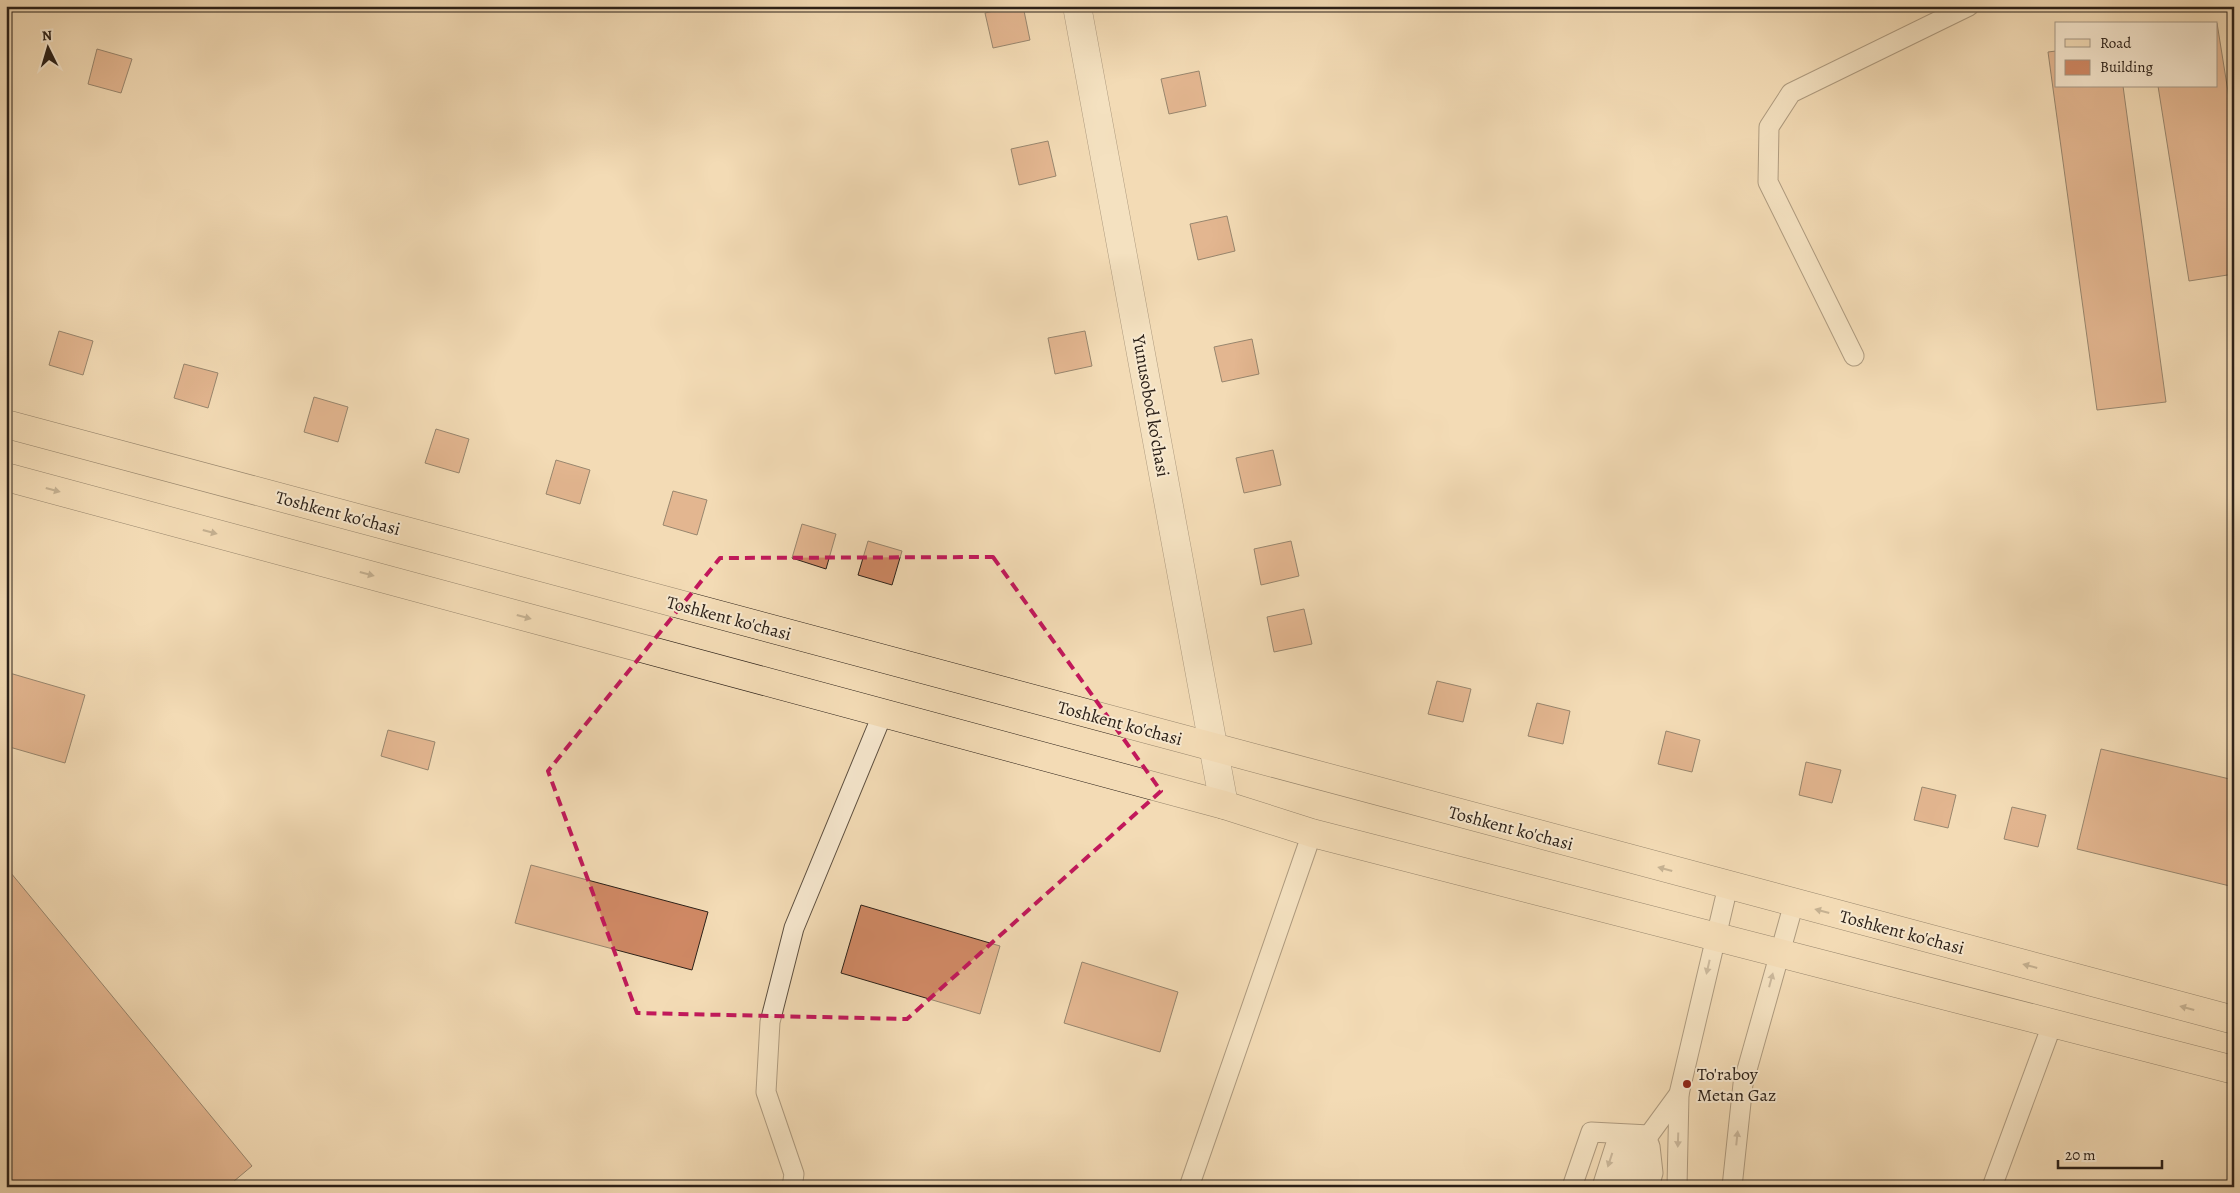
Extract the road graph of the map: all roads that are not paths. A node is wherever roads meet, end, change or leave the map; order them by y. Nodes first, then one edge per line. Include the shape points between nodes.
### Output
1 (1077, 6) edge
2 (1969, 6) edge
3 (1854, 356) dead end
4 (6, 424) edge
5 (6, 477) edge
6 (883, 713) junction
7 (1214, 748) junction
8 (1224, 805) junction
9 (1312, 833) junction
10 (1728, 886) junction
11 (1794, 903) junction
12 (1715, 936) junction
13 (1778, 954) junction
14 (2234, 1020) edge
15 (2052, 1022) junction
16 (2234, 1070) edge
17 (1679, 1094) junction
18 (1626, 1134) junction
19 (792, 1187) edge
20 (1189, 1187) edge
21 (1572, 1187) edge
22 (1585, 1187) edge
23 (1602, 1187) edge
24 (1618, 1187) edge
25 (1635, 1187) edge
26 (1649, 1187) edge
27 (1677, 1187) edge
28 (1732, 1187) edge
29 (1992, 1187) edge

1 - 7 street, Yunusobod ko'chasi
2 - 3 lane via 1791,93 1769,127 1768,182
4 - 7 main road, Toshkent ko'chasi
5 -> 6 main road
6 - 8 main road
6 - 19 lane via 794,928 770,1022 766,1092 794,1174
7 - 8 street, Yunusobod ko'chasi
10 -> 7 main road, Toshkent ko'chasi
8 - 9 main road
9 - 12 main road
9 - 20 lane
10 - 11 main road, Toshkent ko'chasi
10 - 12 lane
11 - 13 lane
14 -> 11 main road, Toshkent ko'chasi
12 - 13 main road
12 -> 17 lane
13 - 15 main road
28 -> 13 lane via 1743,1084
15 - 16 main road
15 - 29 lane
17 - 18 lane
17 -> 27 lane
18 - 21 lane via 1591,1132
18 - 22 lane
18 -> 23 lane
18 - 24 lane
18 - 25 lane
18 - 26 lane via 1653,1173

